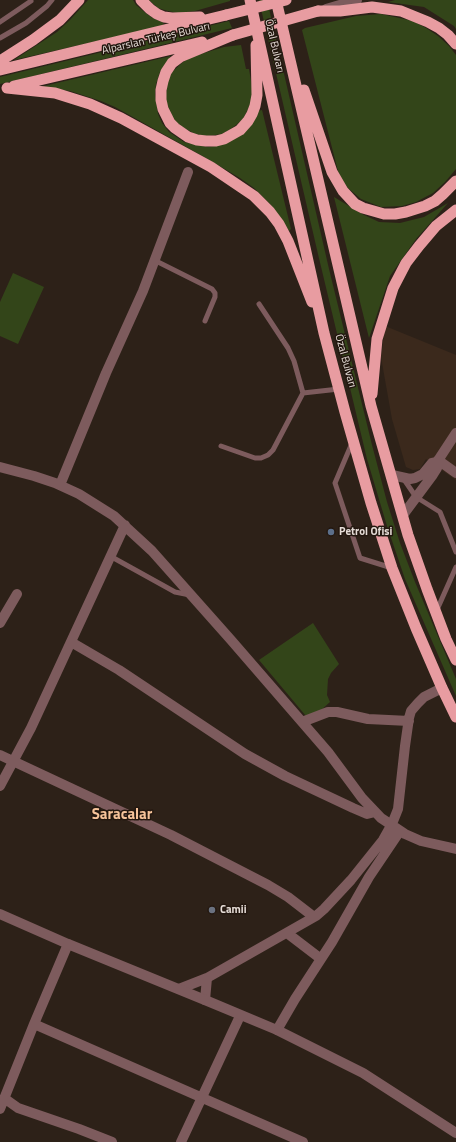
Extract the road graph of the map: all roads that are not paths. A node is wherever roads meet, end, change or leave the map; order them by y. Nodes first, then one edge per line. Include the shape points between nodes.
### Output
1 (52, 0) edge
2 (80, 0) edge
3 (141, 0) edge
4 (246, 0) edge
5 (250, 0) edge
6 (276, 0) edge
7 (281, 0) edge
8 (286, 0) edge
9 (357, 0) edge
10 (31, 1) edge
11 (318, 11) junction
12 (226, 15) junction
13 (0, 22) edge
14 (255, 22) junction
15 (284, 33) junction
16 (233, 35) junction
17 (0, 38) edge
18 (456, 44) edge
19 (0, 60) edge
20 (0, 70) edge
21 (4, 89) edge
22 (188, 172) dead end
23 (456, 181) edge
24 (456, 210) edge
25 (154, 260) junction
26 (259, 304) dead end
27 (205, 321) dead end
28 (324, 332) junction
29 (340, 389) junction
30 (303, 393) junction
31 (371, 406) junction
32 (456, 433) edge
33 (353, 441) junction
34 (220, 446) dead end
35 (438, 461) junction
36 (0, 467) edge
37 (456, 473) edge
38 (397, 476) junction
39 (60, 485) junction
40 (416, 497) junction
41 (403, 515) junction
42 (124, 525) junction
43 (456, 552) edge
44 (110, 556) junction
45 (392, 568) junction
46 (456, 568) edge
47 (17, 594) dead end
48 (192, 596) junction
49 (436, 612) junction
50 (0, 623) edge
51 (70, 642) junction
52 (456, 660) edge
53 (442, 688) junction
54 (456, 717) edge
55 (409, 721) junction
56 (302, 722) junction
57 (0, 755) edge
58 (14, 762) junction
59 (0, 786) edge
60 (375, 812) junction
61 (395, 828) junction
62 (456, 849) edge
63 (0, 914) edge
64 (314, 918) junction
65 (287, 933) junction
66 (68, 944) junction
67 (321, 958) junction
68 (207, 978) junction
69 (179, 989) junction
70 (205, 1000) junction
71 (240, 1016) junction
72 (34, 1024) junction
73 (277, 1030) junction
74 (202, 1097) junction
75 (4, 1098) junction
76 (0, 1109) edge
77 (456, 1133) edge
78 (112, 1142) edge
79 (181, 1142) edge
80 (303, 1142) edge

1 - 17 lane via 26,23
2 - 19 highway via 34,40
3 - 12 highway via 164,17
4 - 14 highway
5 - 14 highway, Özal Bulvarı
6 - 15 highway, Özal Bulvarı
7 - 15 highway
8 - 12 highway, Alparslan Türkeş Bulvarı, bridge
9 - 11 street
10 - 13 lane
11 - 16 highway, Alparslan Türkeş Bulvarı, bridge
11 - 18 highway, Alparslan Türkeş Bulvarı via 372,7 401,11 428,22 448,35
12 - 20 highway, Alparslan Türkeş Bulvarı
14 - 16 highway via 256,95 255,106 248,121 240,130 216,141 188,137 175,128 166,116 161,100 162,81 172,63 180,57
14 - 28 highway, Özal Bulvarı
15 - 23 highway via 332,172 348,198 363,208 384,214 395,214 417,209 435,201
15 - 31 highway, Özal Bulvarı
16 - 21 highway, Alparslan Türkeş Bulvarı
21 - 28 highway via 55,93 90,104 121,118 212,168 254,196 270,212 288,241
22 - 25 street
24 - 31 highway via 436,226 418,246 394,288 377,340
25 - 27 lane via 212,289 215,297
25 - 39 street
26 - 30 lane via 288,348
28 - 29 highway, Özal Bulvarı
29 - 30 lane
29 - 33 highway, Özal Bulvarı
30 - 34 lane via 268,455 255,458
31 - 38 highway, Özal Bulvarı
32 - 35 street
33 - 45 highway, Özal Bulvarı
33 - 45 lane via 336,483 360,558
35 - 37 street
35 - 38 street via 415,478
35 - 40 street via 437,468
36 - 39 street
38 - 40 lane
38 - 41 highway, Özal Bulvarı
39 - 42 street via 79,494
40 - 41 street
40 - 43 lane via 440,512
41 - 49 highway, Özal Bulvarı
42 - 44 street
42 - 48 street via 152,551
44 - 48 lane via 176,592
44 - 51 street
45 - 53 highway, Özal Bulvarı
46 - 49 lane
47 - 50 street
48 - 56 street
49 - 52 highway, Özal Bulvarı
51 - 58 street
51 - 60 street via 138,682 244,754 353,808 367,814
53 - 54 highway, Özal Bulvarı
53 - 55 street via 424,697 411,711
55 - 56 street via 368,719 328,712
55 - 61 street
56 - 60 street
57 - 58 street
58 - 59 street
58 - 64 street via 172,835 268,885
60 - 61 street
61 - 62 street via 421,841
61 - 64 street via 351,880
61 - 67 street
63 - 66 street
64 - 65 street
65 - 67 street
65 - 68 street
66 - 69 street
66 - 72 street
67 - 73 street
68 - 69 street
68 - 70 street
69 - 70 street
70 - 71 street
71 - 73 street
71 - 74 street
72 - 74 street
72 - 75 street
73 - 77 street via 363,1074
74 - 79 street
74 - 80 street
75 - 76 street
75 - 78 street via 18,1108

